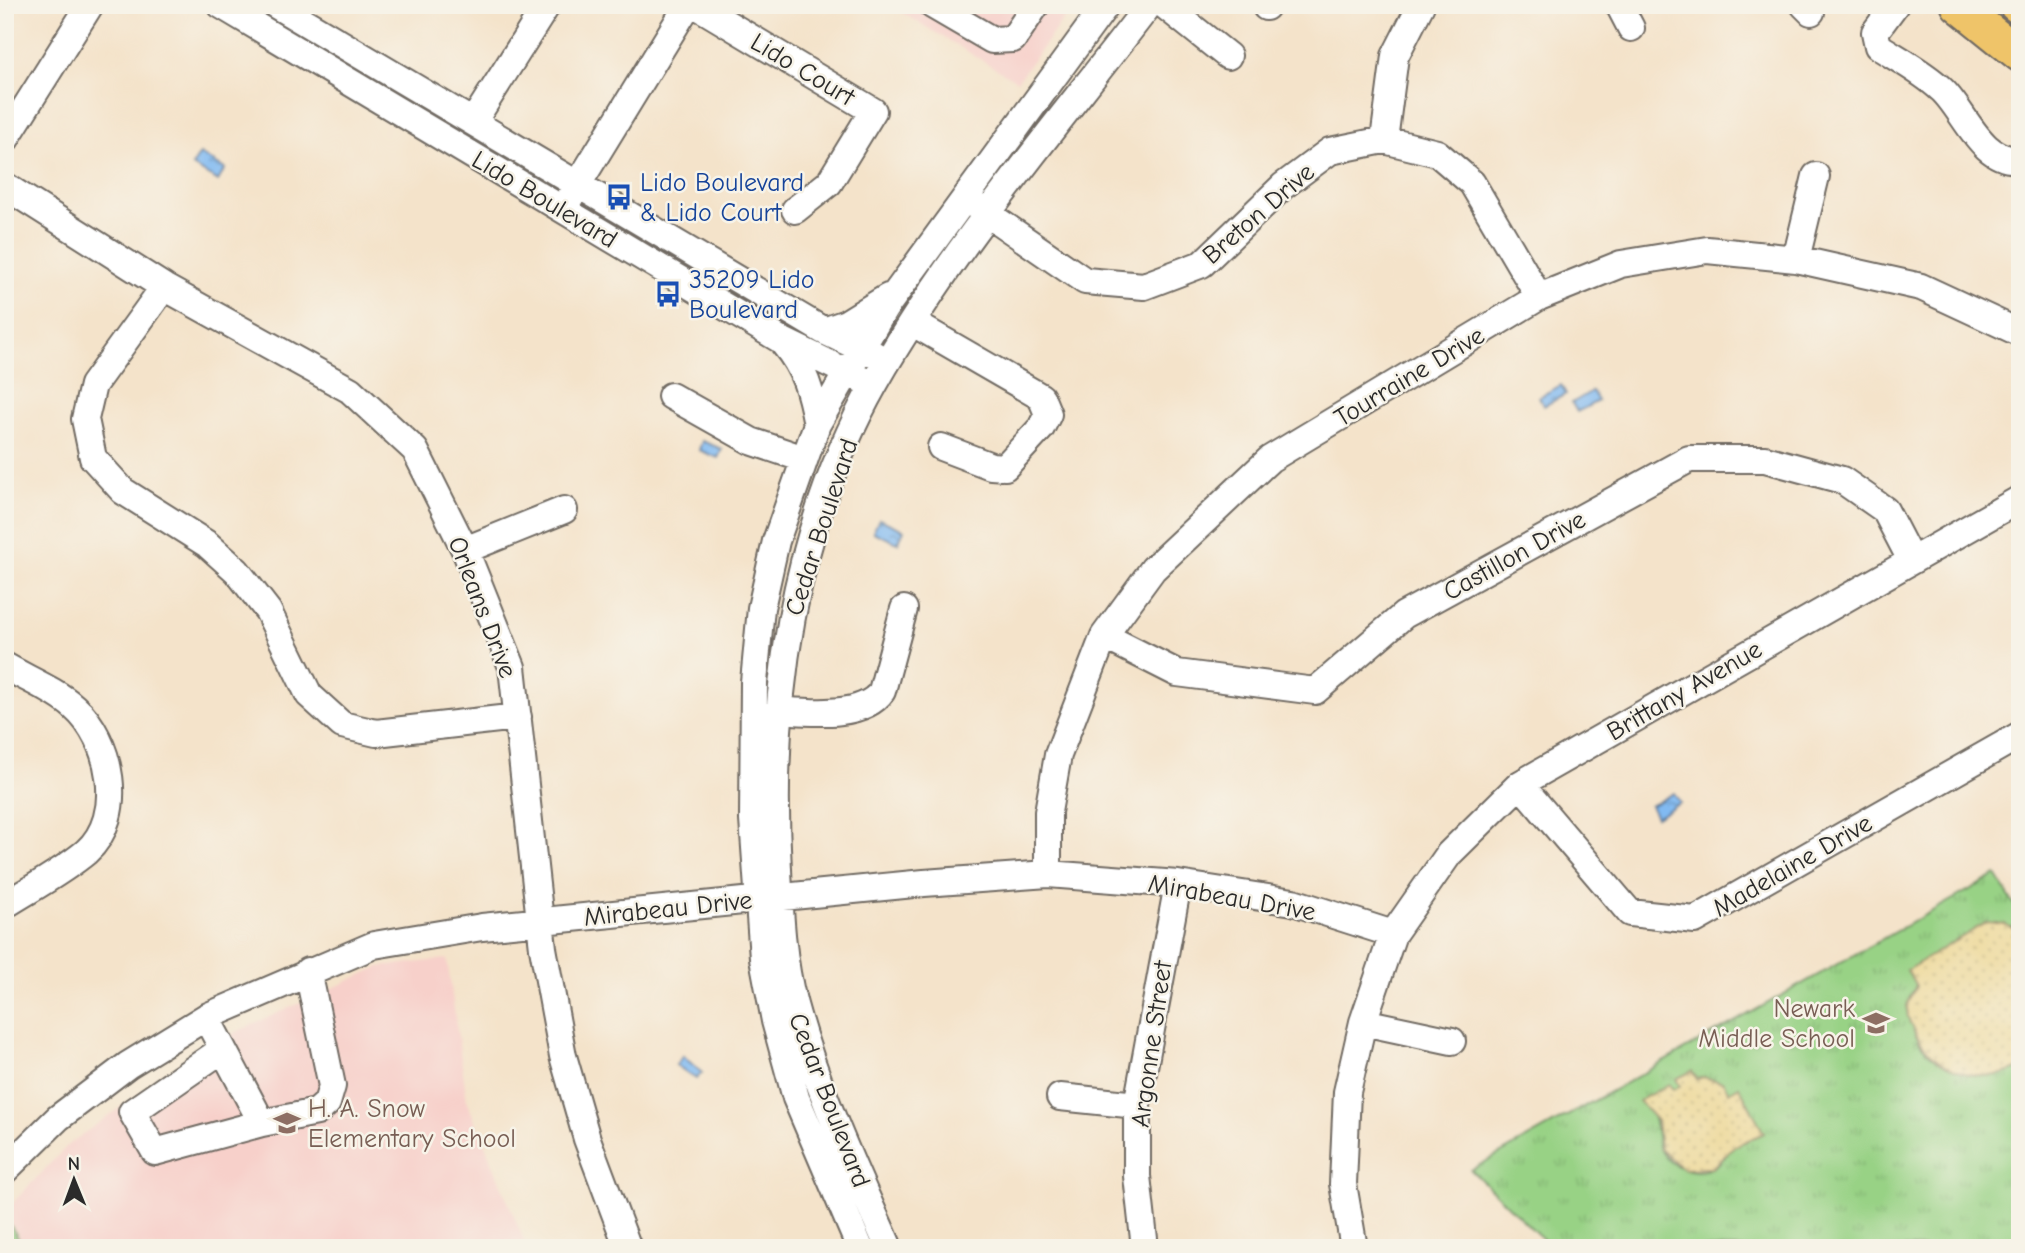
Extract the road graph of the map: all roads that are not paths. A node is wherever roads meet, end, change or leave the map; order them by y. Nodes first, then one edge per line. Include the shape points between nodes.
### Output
1 (90, 5) edge
2 (221, 5) edge
3 (276, 5) edge
4 (547, 5) edge
5 (688, 5) edge
6 (696, 5) edge
7 (932, 5) edge
8 (1036, 5) edge
9 (1149, 5) edge
10 (1164, 5) edge
11 (1421, 5) edge
12 (1895, 5) edge
13 (1958, 5) edge
14 (1101, 7) edge
15 (2020, 55) edge
16 (1228, 56) dead end
17 (473, 122) junction
18 (5, 140) edge
19 (1384, 140) junction
20 (531, 158) junction
21 (2020, 159) edge
22 (1816, 176) dead end
23 (516, 182) junction
24 (577, 185) junction
25 (5, 186) edge
26 (966, 199) junction
27 (563, 210) junction
28 (795, 210) dead end
29 (989, 215) junction
30 (1796, 259) junction
31 (164, 287) junction
32 (898, 290) junction
33 (1539, 297) junction
34 (913, 323) junction
35 (824, 331) junction
36 (2020, 333) edge
37 (780, 340) junction
38 (861, 349) junction
39 (888, 361) junction
40 (848, 372) junction
41 (873, 386) junction
42 (671, 396) dead end
43 (817, 424) junction
44 (941, 447) dead end
45 (804, 459) junction
46 (2020, 499) edge
47 (564, 510) dead end
48 (465, 550) junction
49 (1911, 560) junction
50 (904, 609) dead end
51 (1104, 636) junction
52 (5, 666) edge
53 (778, 710) junction
54 (518, 717) junction
55 (2020, 735) edge
56 (1520, 784) junction
57 (1048, 874) junction
58 (1178, 884) junction
59 (768, 898) junction
60 (5, 905) edge
61 (540, 920) junction
62 (1393, 934) junction
63 (309, 971) junction
64 (206, 1017) junction
65 (1363, 1022) junction
66 (1452, 1041) dead end
67 (223, 1049) junction
68 (1060, 1097) dead end
69 (1137, 1105) junction
70 (262, 1123) junction
71 (5, 1170) edge
72 (628, 1248) edge
73 (860, 1248) edge
74 (889, 1248) edge
75 (1145, 1248) edge
76 (1354, 1248) edge

1 - 18 street
2 - 23 street, Lido Boulevard
3 - 17 street, Lido Boulevard
4 - 17 street
5 - 24 street
6 - 28 street, Lido Court via 873,111 829,183
7 - 8 street via 992,40 1013,39
9 - 29 street, Cedar Boulevard
10 - 16 street
11 - 19 street via 1395,56
12 - 21 street via 1875,32 1878,46 1943,89 1966,123 1995,153
13 - 15 main road
14 - 26 street, Cedar Boulevard
17 - 20 street, Lido Boulevard
19 - 29 street, Breton Drive via 1330,151 1283,186 1202,264 1144,286 1085,281
19 - 33 street, Breton Drive via 1437,153 1472,183
20 - 23 street
20 - 24 street, Lido Boulevard
22 - 30 street
23 - 27 street, Lido Boulevard
24 - 27 street
24 - 35 street, Lido Boulevard
25 - 31 street, Orleans Drive
26 - 29 street, Breton Drive
26 - 32 street, Cedar Boulevard
27 - 37 street, Lido Boulevard
29 - 34 street, Cedar Boulevard
30 - 33 street, Tourraine Drive via 1707,250 1621,264
30 - 36 street, Tourraine Drive via 1921,287
31 - 48 street, Orleans Drive via 350,390 415,450
31 - 54 street via 93,385 85,419 93,458 123,491 206,544 237,571 268,611 309,695 342,726 376,733
32 - 35 street via 872,309
32 - 38 street, Cedar Boulevard
33 - 51 street, Tourraine Drive via 1270,459 1153,569
34 - 39 street, Cedar Boulevard
34 - 44 street via 1041,397 1048,414 1005,467
35 - 38 street, Lido Boulevard
37 - 40 street, Lido Boulevard
37 - 43 street via 801,365
38 - 39 street, Lido Boulevard
38 - 40 street, Cedar Boulevard
39 - 41 street, Cedar Boulevard
40 - 41 street, Lido Boulevard
40 - 43 street, Cedar Boulevard
41 - 53 street, Cedar Boulevard via 828,489 809,548 791,613
42 - 45 street via 751,440
43 - 45 street, Cedar Boulevard
45 - 59 street, Cedar Boulevard via 776,541 761,608 754,682 753,747
46 - 49 street, Brittany Avenue
47 - 48 street
48 - 54 street, Orleans Drive via 512,667
49 - 51 street, Castillon Drive via 1885,510 1842,480 1765,459 1689,458 1404,615 1315,691 1177,673
49 - 56 street, Brittany Avenue
50 - 53 street via 877,699 843,710
51 - 57 street, Tourraine Drive via 1058,755 1048,812
52 - 60 street via 75,708 105,750 111,784 106,821 88,850
53 - 59 street, Cedar Boulevard
54 - 61 street, Orleans Drive
55 - 56 street, Madelaine Drive via 1695,920 1630,913
56 - 62 street, Brittany Avenue via 1449,854
57 - 58 street, Mirabeau Drive
57 - 59 street, Mirabeau Drive
58 - 62 street, Mirabeau Drive via 1293,902
58 - 69 street, Argonne Street
59 - 61 street, Mirabeau Drive
59 - 73 street, Cedar Boulevard via 763,958 775,1021 796,1098
59 - 74 street, Cedar Boulevard via 805,1042 846,1152
61 - 63 street, Mirabeau Drive via 374,946
61 - 72 street, Orleans Drive via 563,1056 587,1139
62 - 65 street, Brittany Avenue
63 - 64 street, Mirabeau Drive
63 - 70 street via 331,1086 327,1102 317,1112
64 - 67 street
64 - 71 street, Mirabeau Drive via 128,1065 68,1111
65 - 66 street
65 - 76 street, Brittany Avenue via 1346,1092 1343,1184
67 - 70 street
67 - 70 street via 132,1112 155,1152
68 - 69 street
69 - 75 street, Argonne Street via 1137,1176

